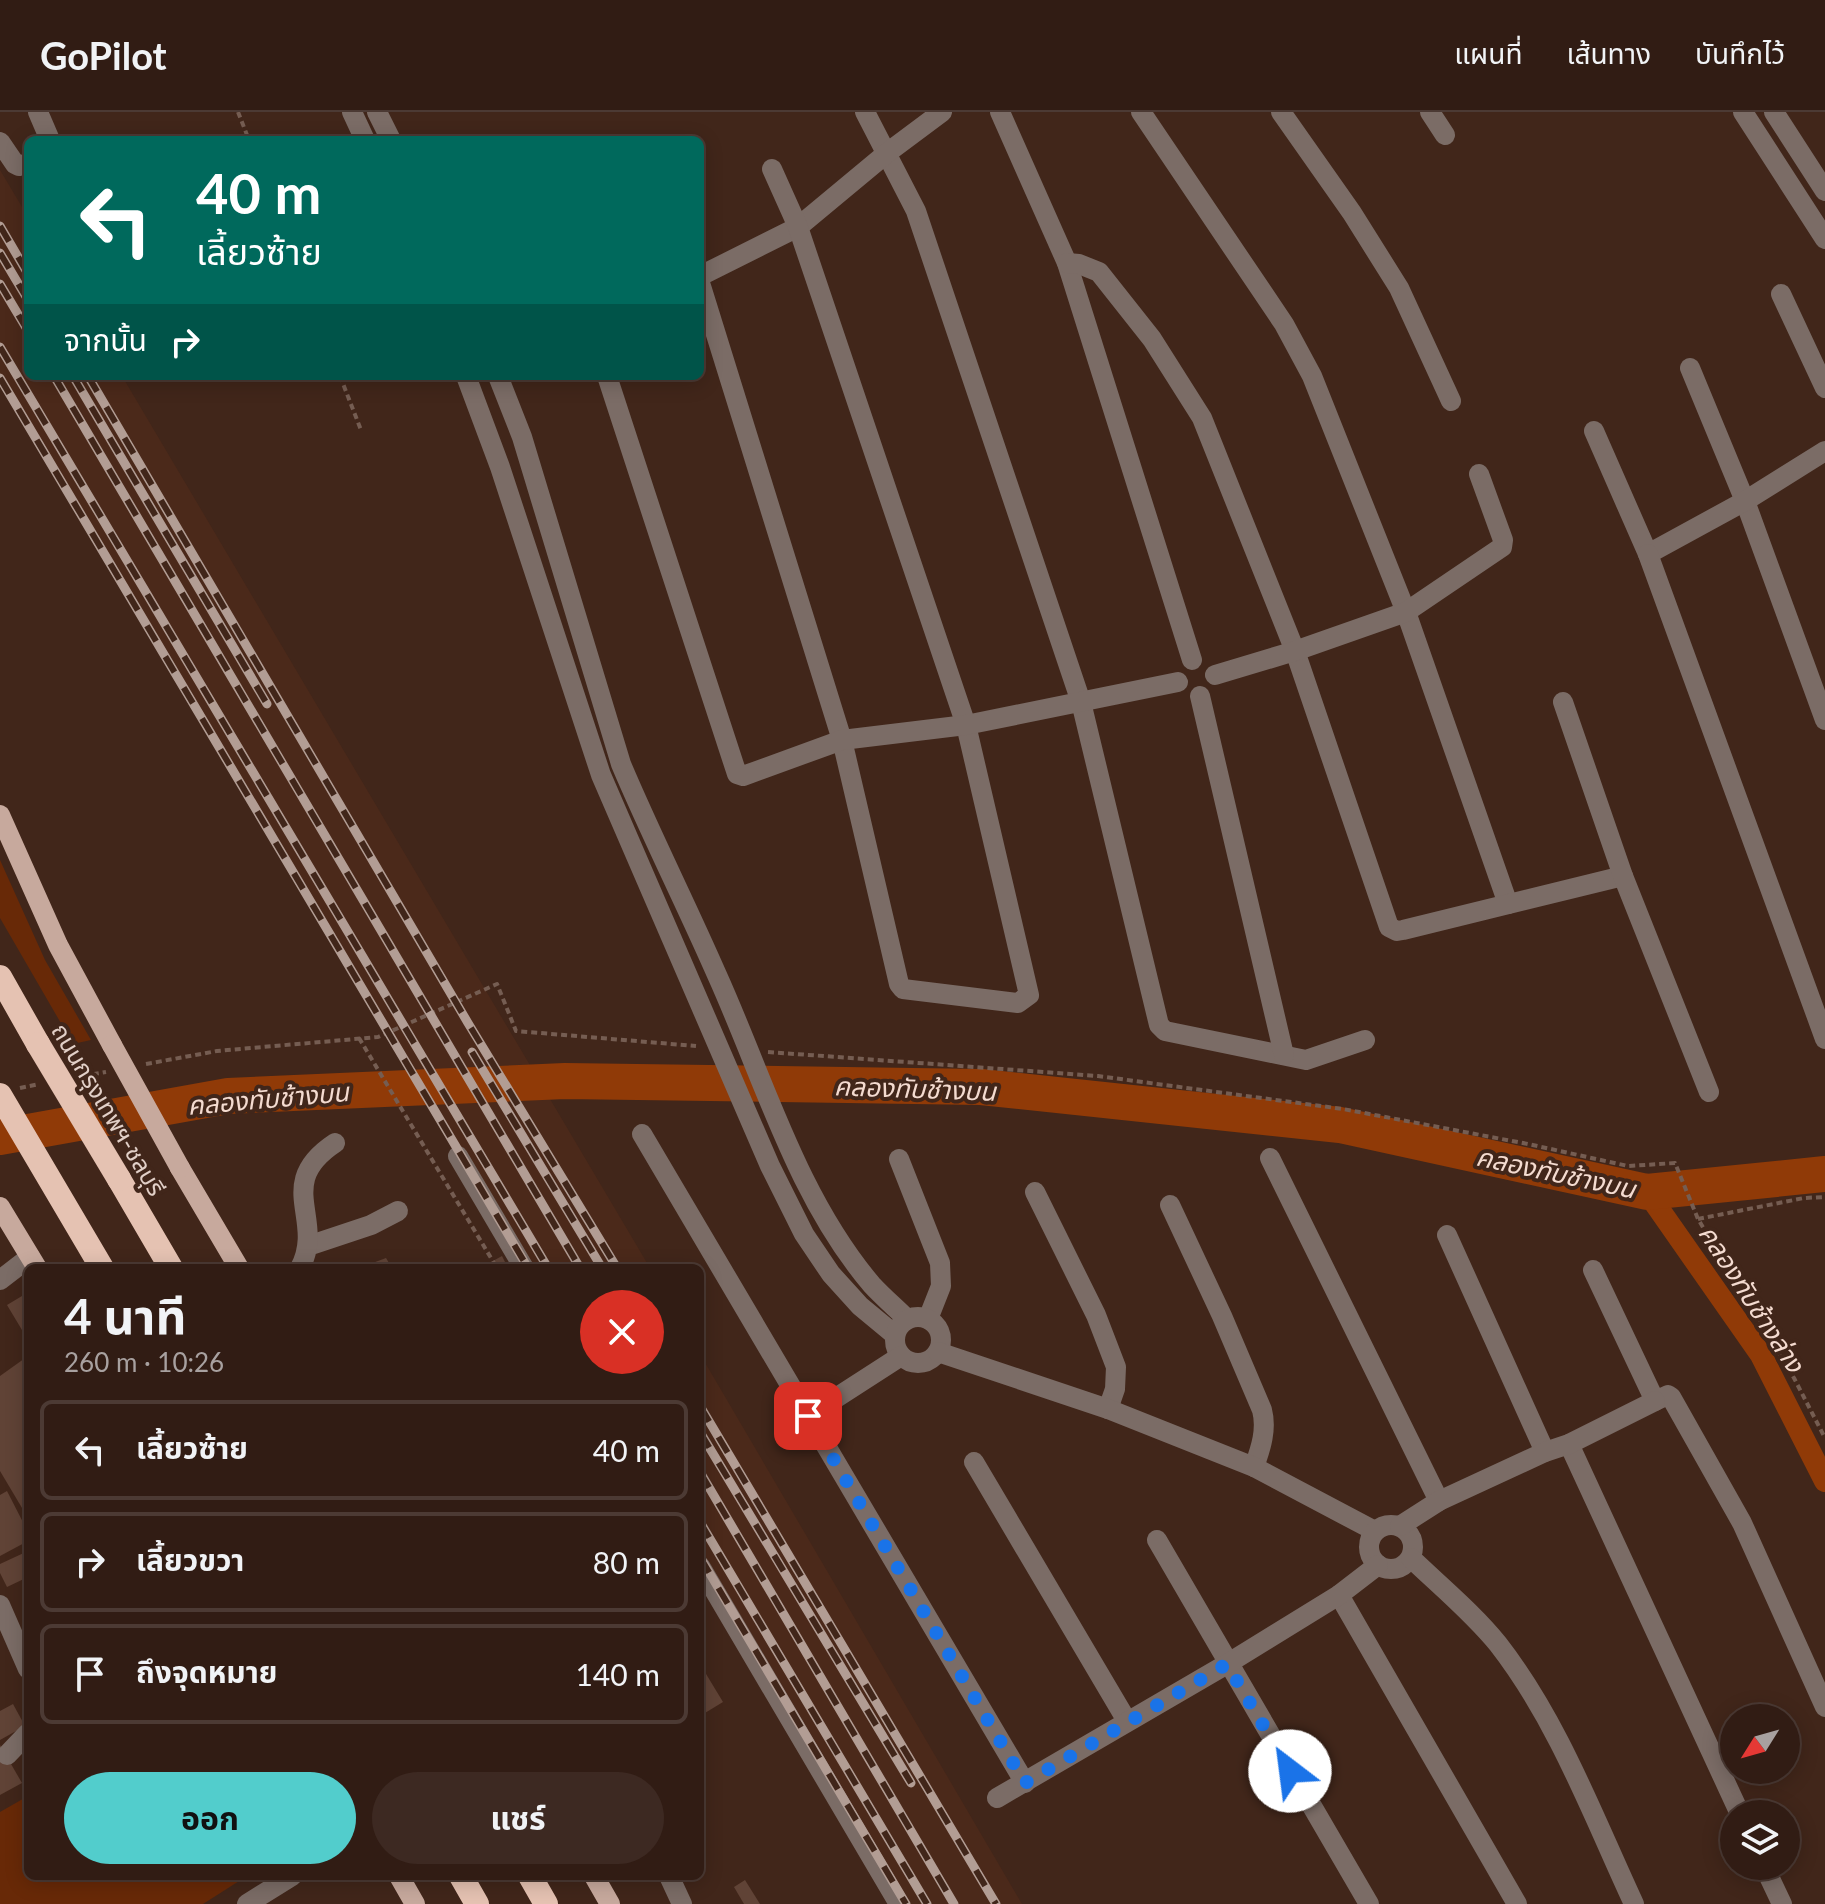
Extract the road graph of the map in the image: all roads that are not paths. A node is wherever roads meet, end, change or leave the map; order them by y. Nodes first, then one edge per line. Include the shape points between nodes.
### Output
1 (38, 112) edge
2 (377, 112) edge
3 (865, 112) edge
4 (942, 112) edge
5 (1000, 112) edge
6 (1141, 112) edge
7 (1281, 112) edge
8 (1430, 112) edge
9 (1743, 112) edge
10 (1774, 112) edge
11 (359, 114) edge
12 (1445, 135) dead end
13 (48, 136) edge
14 (364, 136) edge
15 (389, 136) edge
16 (0, 142) edge
17 (887, 153) junction
18 (24, 164) edge
19 (772, 169) dead end
20 (1825, 191) edge
21 (798, 227) junction
22 (1825, 239) edge
23 (1067, 263) junction
24 (704, 274) edge
25 (1781, 294) dead end
26 (704, 296) edge
27 (1690, 368) dead end
28 (467, 380) edge
29 (499, 380) edge
30 (608, 380) edge
31 (1825, 388) edge
32 (1451, 401) dead end
33 (1594, 431) dead end
34 (1825, 451) edge
35 (528, 457) junction
36 (500, 467) junction
37 (1479, 474) dead end
38 (1745, 501) junction
39 (1648, 554) junction
40 (1406, 612) junction
41 (1295, 651) junction
42 (1192, 660) junction
43 (1215, 675) junction
44 (1178, 682) junction
45 (1200, 696) junction
46 (1081, 702) junction
47 (1563, 702) dead end
48 (1825, 720) edge
49 (966, 725) junction
50 (842, 740) junction
51 (0, 815) edge
52 (642, 815) junction
53 (620, 819) junction
54 (1623, 876) junction
55 (1508, 904) junction
56 (0, 977) edge
57 (1825, 1039) edge
58 (1365, 1040) dead end
59 (1284, 1055) junction
60 (8, 1092) edge
61 (1709, 1092) dead end
62 (642, 1134) dead end
63 (335, 1143) dead end
64 (794, 1155) junction
65 (458, 1156) dead end
66 (1270, 1158) dead end
67 (899, 1159) dead end
68 (770, 1166) junction
69 (1035, 1192) dead end
70 (1170, 1205) dead end
71 (0, 1207) edge
72 (398, 1211) dead end
73 (1447, 1235) dead end
74 (308, 1246) junction
75 (33, 1262) edge
76 (100, 1264) edge
77 (169, 1264) edge
78 (237, 1264) edge
79 (301, 1264) edge
80 (522, 1264) edge
81 (24, 1267) edge
82 (1593, 1270) dead end
83 (0, 1280) edge
84 (910, 1324) junction
85 (938, 1352) junction
86 (901, 1356) junction
87 (1655, 1401) junction
88 (1108, 1409) junction
89 (808, 1416) junction
90 (1569, 1444) junction
91 (1545, 1452) junction
92 (974, 1462) dead end
93 (1254, 1467) junction
94 (1439, 1501) junction
95 (1400, 1526) junction
96 (1375, 1531) junction
97 (1157, 1540) dead end
98 (1411, 1558) junction
99 (1378, 1565) junction
100 (704, 1573) edge
101 (1339, 1595) junction
102 (0, 1605) edge
103 (24, 1660) edge
104 (1227, 1664) junction
105 (1825, 1707) edge
106 (1127, 1721) junction
107 (24, 1737) edge
108 (7, 1755) dead end
109 (1025, 1783) junction
110 (997, 1798) dead end
111 (1734, 1800) edge
112 (286, 1880) edge
113 (401, 1880) edge
114 (463, 1880) edge
115 (532, 1880) edge
116 (596, 1880) edge
117 (671, 1880) edge
118 (1771, 1880) edge
119 (247, 1904) edge
120 (415, 1904) edge
121 (477, 1904) edge
122 (546, 1904) edge
123 (610, 1904) edge
124 (682, 1904) edge
125 (899, 1904) edge
126 (1369, 1904) edge
127 (1517, 1904) edge
128 (1634, 1904) edge
129 (1782, 1904) edge

1 - 13 street
2 - 15 street
3 - 17 street
4 - 17 street
5 - 23 street
6 - 40 street via 1284,324 1312,376
7 - 32 street via 1399,288
8 - 12 street
9 - 22 street
10 - 20 street
11 - 14 street
16 - 18 street via 15,164
17 - 21 street
17 - 46 street via 916,211
19 - 21 street
21 - 24 street
21 - 49 street
23 - 41 street via 1099,272 1152,339 1202,418
23 - 42 street
25 - 31 street
26 - 50 street
27 - 38 street
28 - 36 street
29 - 35 street
30 - 50 street via 737,774
33 - 39 street
34 - 38 street
35 - 36 street
35 - 52 street via 621,764
36 - 53 street
37 - 40 street via 1502,547
38 - 39 street
38 - 48 street
39 - 57 street
40 - 41 street
40 - 55 street
41 - 43 street
41 - 55 street via 1389,927 1397,931
42 - 43 street via 1204,660
42 - 44 street via 1181,668
43 - 45 street via 1212,688
44 - 45 street via 1186,694
44 - 46 street
45 - 59 street
46 - 49 street
46 - 59 street via 1159,1025 1165,1031
47 - 54 street
49 - 50 street
49 - 50 street via 1029,995 1018,1003 903,989 899,984
51 - 78 main road, bridge via 58,945
52 - 53 street
52 - 64 street
53 - 68 street
54 - 55 street
54 - 61 street
56 - 77 highway, ถนนกรุงเทพฯ-ชลบุรี, bridge
58 - 59 street via 1306,1060
60 - 76 highway via 52,1184
62 - 89 street
63 - 74 street via 308,1167 304,1181
64 - 68 street
64 - 84 street via 845,1246
65 - 80 street
66 - 94 street
67 - 84 street via 940,1263 941,1286
68 - 84 street via 831,1274 860,1306
69 - 88 street via 1116,1367
70 - 93 street via 1262,1410 1265,1421
71 - 75 main road
72 - 74 street
73 - 91 street
74 - 79 street
81 - 83 street
82 - 87 street
84 - 85 street via 938,1327
84 - 86 street via 895,1347
85 - 86 street via 927,1362 913,1363
85 - 88 street
86 - 89 street
87 - 90 street
87 - 105 street via 1671,1397 1735,1511
88 - 93 street
89 - 109 street
90 - 91 street
90 - 111 street
91 - 94 street
92 - 106 street
93 - 96 street
94 - 95 street
95 - 96 street
95 - 98 street via 1410,1534
96 - 99 street via 1370,1555
97 - 104 street
98 - 99 street via 1390,1570
98 - 128 street via 1496,1642 1526,1683 1554,1731
99 - 101 street
100 - 125 street
101 - 104 street
101 - 127 street
102 - 103 street
104 - 106 street
104 - 126 street
106 - 109 street
107 - 108 street
109 - 110 street
112 - 119 street
113 - 120 main road
114 - 121 highway
115 - 122 highway
116 - 123 main road
117 - 124 street
118 - 129 street

